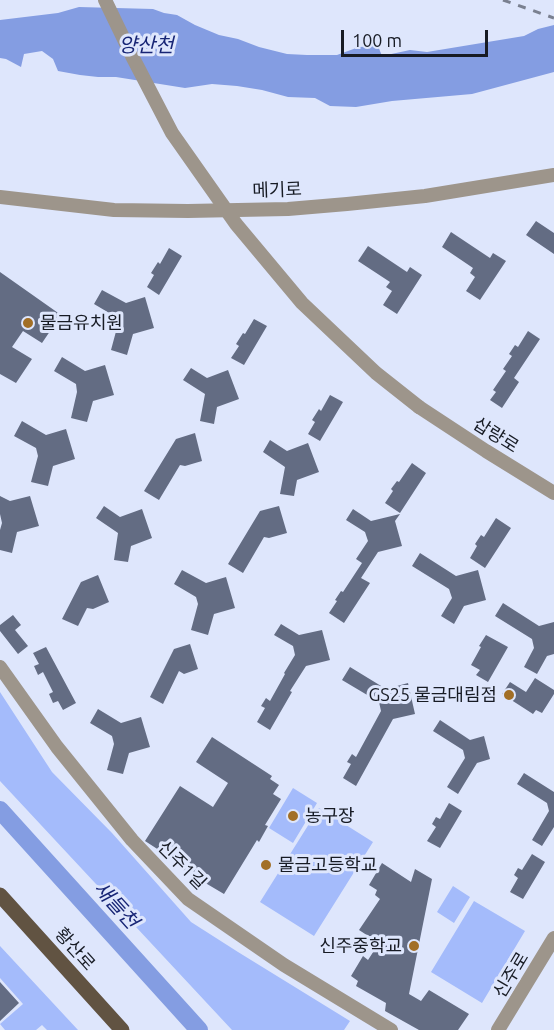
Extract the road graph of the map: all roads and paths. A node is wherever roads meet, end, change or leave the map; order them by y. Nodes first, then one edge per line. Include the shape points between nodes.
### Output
1 (105, 0) edge
2 (554, 175) edge
3 (0, 197) edge
4 (554, 493) edge
5 (0, 667) edge
6 (0, 895) edge
7 (554, 938) edge
8 (122, 1030) edge
9 (391, 1030) edge
10 (498, 1030) edge

1 - 4 street, 삽량로, bridge via 172,133 236,224 302,303 376,373 419,407
2 - 3 street, 메기로 via 425,195 288,209 114,210
5 - 9 street, 신주1길 via 117,822 188,899 284,965
6 - 8 main road, 황산로
7 - 10 street, 신주로

